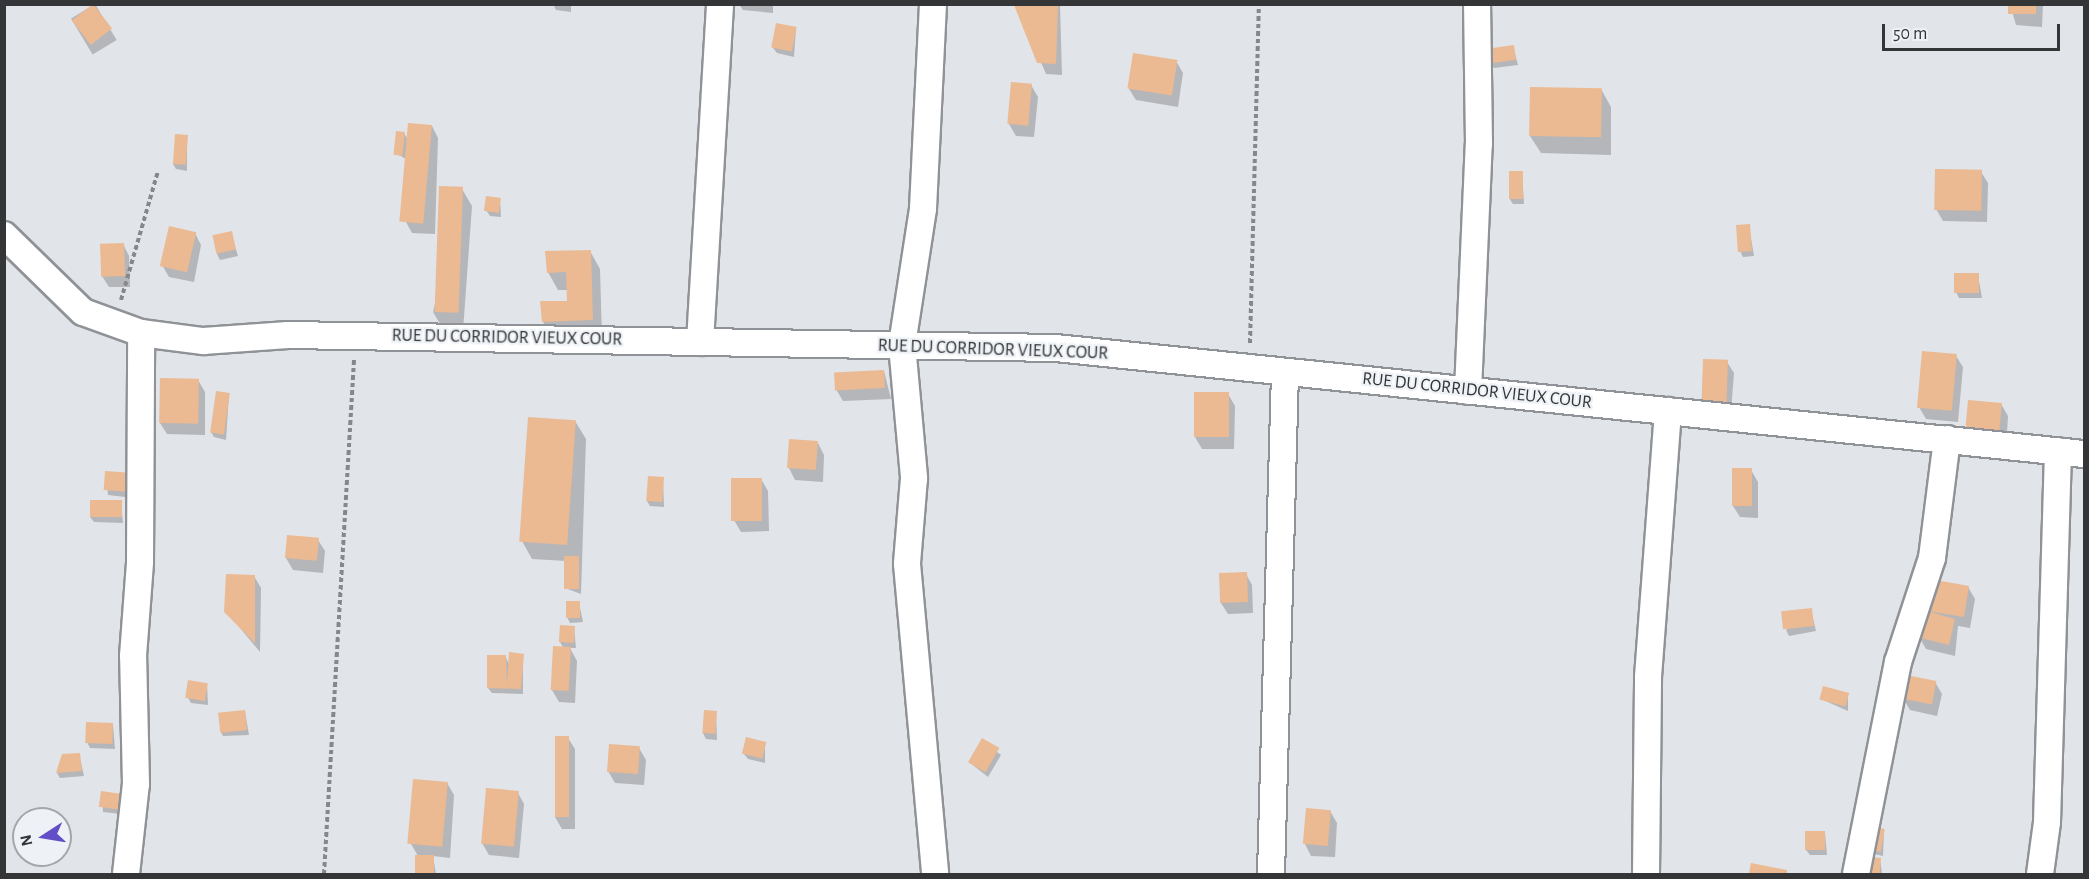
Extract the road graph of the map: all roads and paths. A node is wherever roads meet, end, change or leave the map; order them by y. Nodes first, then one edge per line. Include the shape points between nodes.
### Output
1 (720, 4) edge
2 (933, 4) edge
3 (1259, 4) edge
4 (1477, 4) edge
5 (158, 171) dead end
6 (4, 235) edge
7 (114, 323) junction
8 (141, 333) junction
9 (356, 336) junction
10 (700, 342) junction
11 (902, 345) junction
12 (1249, 368) junction
13 (1285, 372) junction
14 (1468, 390) junction
15 (1668, 411) junction
16 (1947, 440) junction
17 (2058, 451) junction
18 (2085, 454) edge
19 (126, 874) edge
20 (324, 874) edge
21 (935, 874) edge
22 (1271, 874) edge
23 (1646, 874) edge
24 (1857, 874) edge
25 (2040, 874) edge

1 - 10 street
2 - 11 street via 923,209
3 - 12 path
4 - 14 street via 1479,144
5 - 7 path
6 - 7 street, RUE DU CORRIDOR VIEUX COUR via 83,312
7 - 8 street, RUE DU CORRIDOR VIEUX COUR
8 - 9 street, RUE DU CORRIDOR VIEUX COUR via 203,341
8 - 19 street via 140,562 133,656 136,784
9 - 10 street, RUE DU CORRIDOR VIEUX COUR
9 - 20 path
10 - 11 street, RUE DU CORRIDOR VIEUX COUR
11 - 12 street, RUE DU CORRIDOR VIEUX COUR via 1056,348
11 - 21 street via 914,478 906,564
12 - 13 street, RUE DU CORRIDOR VIEUX COUR
13 - 14 street, RUE DU CORRIDOR VIEUX COUR
13 - 22 street
14 - 15 street, RUE DU CORRIDOR VIEUX COUR
15 - 16 street, RUE DU CORRIDOR VIEUX COUR
15 - 23 street via 1648,677
16 - 17 street, RUE DU CORRIDOR VIEUX COUR
16 - 24 street via 1932,558 1899,662
17 - 18 street, RUE DU CORRIDOR VIEUX COUR
17 - 25 street via 2047,822

